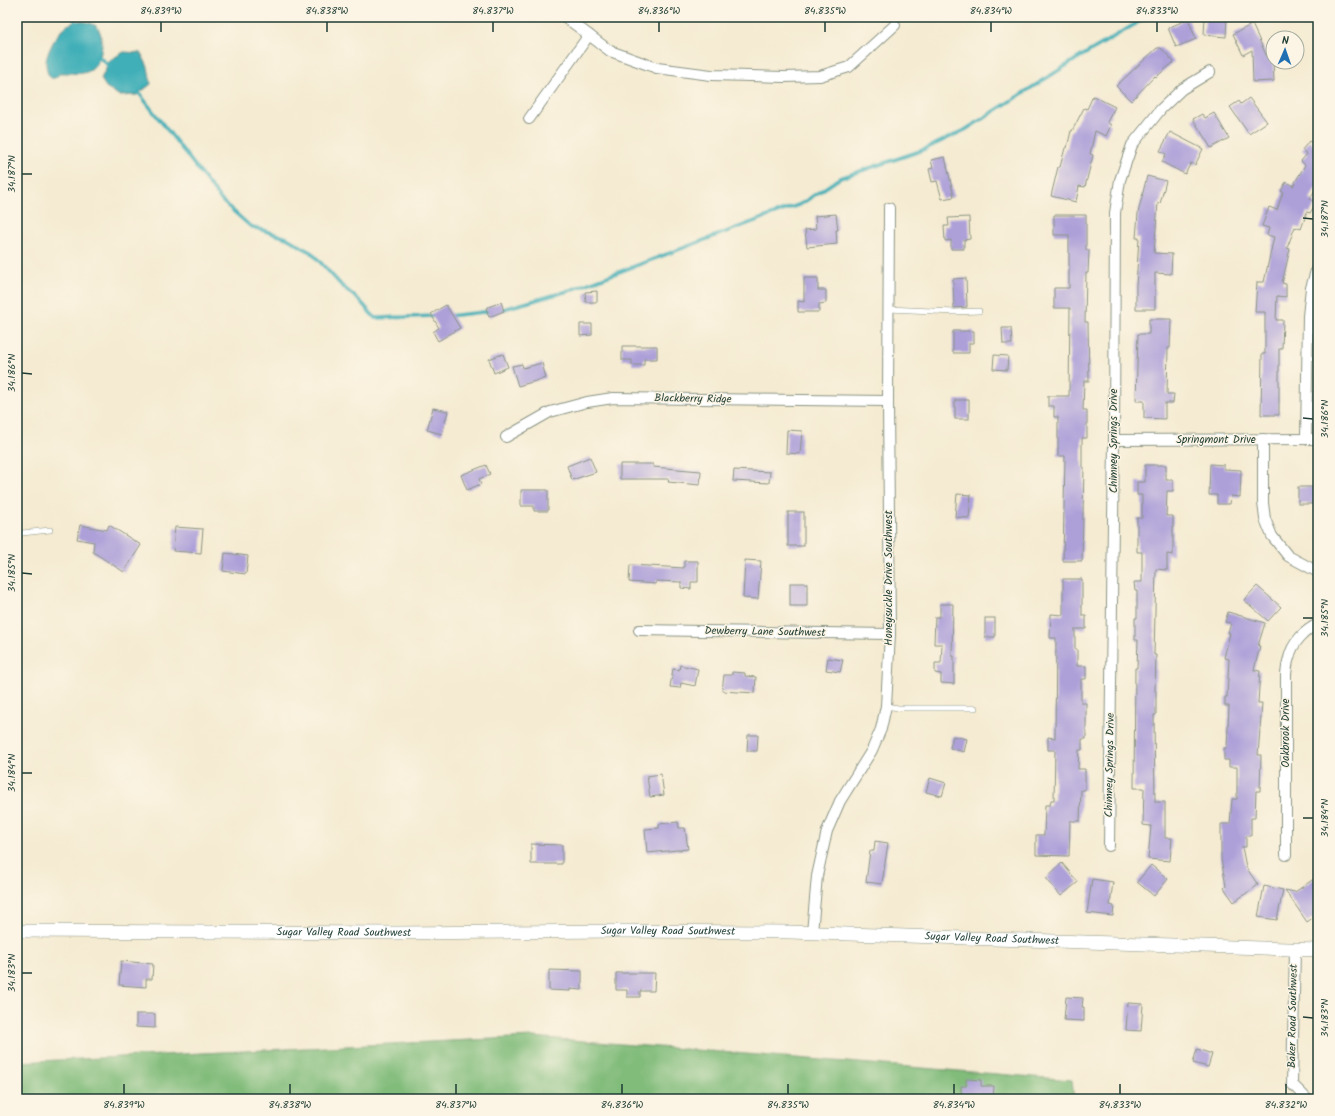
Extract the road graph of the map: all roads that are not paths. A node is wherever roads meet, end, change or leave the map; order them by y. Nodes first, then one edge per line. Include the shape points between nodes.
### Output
1 (565, 17) edge
2 (895, 25) dead end
3 (589, 35) junction
4 (1210, 72) dead end
5 (529, 119) dead end
6 (889, 208) dead end
7 (1318, 264) edge
8 (888, 309) junction
9 (979, 311) dead end
10 (888, 402) junction
11 (506, 437) dead end
12 (1263, 439) junction
13 (1306, 439) junction
14 (1318, 439) edge
15 (1114, 440) junction
16 (50, 530) dead end
17 (17, 537) edge
18 (1318, 572) edge
19 (1318, 624) edge
20 (639, 630) dead end
21 (890, 634) junction
22 (886, 706) junction
23 (975, 708) dead end
24 (1109, 846) dead end
25 (1286, 855) dead end
26 (17, 931) edge
27 (812, 933) junction
28 (1295, 950) junction
29 (1318, 950) edge
30 (1307, 1099) edge

1 - 3 street
2 - 3 street via 849,67 820,76 784,78 711,75 657,68 610,51
3 - 5 street
4 - 15 street, Chimney Springs Drive via 1182,89 1161,109 1132,145 1120,180 1115,214
6 - 8 street, Honeysuckle Drive Southwest
7 - 13 street via 1311,288 1308,316
8 - 9 lane
8 - 10 street, Honeysuckle Drive Southwest
10 - 11 street, Blackberry Ridge via 613,398 550,412
10 - 21 street, Honeysuckle Drive Southwest
12 - 13 street, Springmont Drive
12 - 15 street, Springmont Drive
12 - 18 street via 1264,511 1272,536 1288,556
13 - 14 street, Springmont Drive
15 - 24 street, Chimney Springs Drive
16 - 17 lane via 22,533
19 - 25 street, Oakbrook Drive via 1302,635 1296,643 1289,656 1286,674
20 - 21 street, Dewberry Lane Southwest
21 - 22 street, Honeysuckle Drive Southwest
22 - 23 lane
22 - 27 street, Honeysuckle Drive Southwest via 881,729 872,750 840,801 827,831 817,876
26 - 27 street, Sugar Valley Road Southwest
27 - 28 street, Sugar Valley Road Southwest
28 - 29 street, Sugar Valley Road Southwest
28 - 30 street, Baker Road Southwest via 1292,1084

